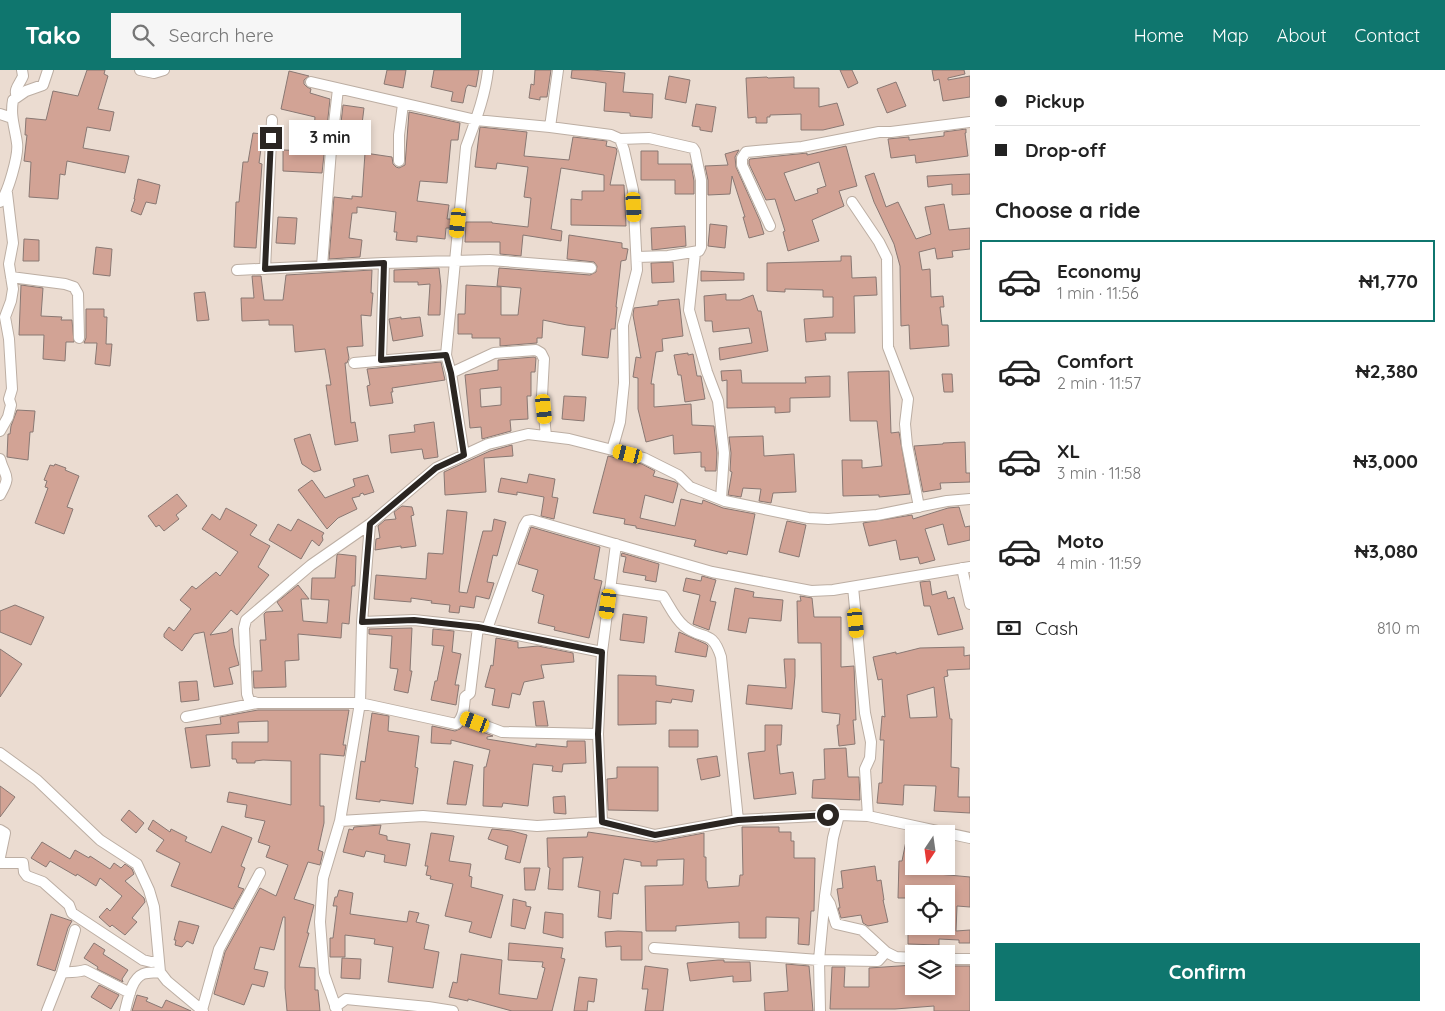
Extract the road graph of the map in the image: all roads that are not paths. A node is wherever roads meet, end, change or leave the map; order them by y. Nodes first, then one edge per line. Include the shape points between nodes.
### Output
1 (22, 70) edge
2 (48, 70) edge
3 (140, 70) edge
4 (164, 70) edge
5 (488, 70) edge
6 (558, 70) edge
7 (310, 82) dead end
8 (338, 89) junction
9 (18, 97) junction
10 (404, 104) junction
11 (0, 114) edge
12 (12, 118) junction
13 (272, 120) dead end
14 (476, 120) junction
15 (970, 122) edge
16 (550, 127) junction
17 (620, 140) junction
18 (400, 161) dead end
19 (6, 193) junction
20 (0, 202) edge
21 (852, 202) dead end
22 (770, 226) dead end
23 (695, 253) junction
24 (636, 256) junction
25 (454, 261) junction
26 (384, 263) junction
27 (322, 266) junction
28 (591, 268) dead end
29 (265, 269) junction
30 (237, 270) dead end
31 (12, 277) junction
32 (4, 330) edge
33 (79, 338) dead end
34 (446, 355) junction
35 (381, 360) junction
36 (354, 363) dead end
37 (451, 373) junction
38 (0, 431) edge
39 (546, 436) junction
40 (612, 450) junction
41 (464, 455) junction
42 (0, 459) edge
43 (0, 495) edge
44 (721, 499) junction
45 (970, 499) edge
46 (919, 506) junction
47 (370, 524) junction
48 (616, 544) junction
49 (966, 568) edge
50 (853, 587) junction
51 (610, 588) junction
52 (970, 604) edge
53 (362, 622) junction
54 (482, 628) junction
55 (602, 652) junction
56 (257, 703) junction
57 (360, 703) junction
58 (186, 717) dead end
59 (462, 717) junction
60 (598, 734) junction
61 (0, 753) edge
62 (839, 814) junction
63 (868, 816) junction
64 (738, 820) junction
65 (340, 821) junction
66 (602, 822) junction
67 (0, 830) edge
68 (970, 838) edge
69 (1, 861) edge
70 (260, 873) dead end
71 (825, 896) junction
72 (75, 930) dead end
73 (654, 948) dead end
74 (886, 952) junction
75 (905, 958) edge
76 (955, 959) edge
77 (819, 960) junction
78 (970, 960) edge
79 (159, 961) junction
80 (160, 972) junction
81 (62, 973) junction
82 (144, 974) junction
83 (130, 993) junction
84 (336, 1009) edge
85 (47, 1011) edge
86 (125, 1011) edge
87 (202, 1011) edge
88 (453, 1011) edge
89 (820, 1011) edge

1 - 9 street via 23,76 15,93
2 - 9 street via 43,85
3 - 4 street via 154,73
5 - 14 street
6 - 16 street
7 - 8 street
8 - 10 street
8 - 27 street
9 - 12 street via 11,110
10 - 14 street
10 - 18 street via 398,135
11 - 12 street
12 - 19 street via 17,145
13 - 29 street
14 - 16 street
14 - 25 street via 466,147
15 - 22 street via 746,152 742,165
16 - 17 street via 611,135
17 - 23 street via 649,138 695,150 701,180 701,247
17 - 24 street via 633,190
19 - 20 street
19 - 31 street via 13,243 9,264
21 - 46 street via 887,258 888,347 908,399 907,445
23 - 24 street
23 - 44 street via 688,310 718,401 724,453
24 - 40 street via 637,270 623,325 624,383 620,422
25 - 26 street
25 - 28 street via 490,260
25 - 34 street
26 - 27 street
26 - 35 street
27 - 29 street
29 - 30 street
31 - 32 street via 13,289 4,317
31 - 33 street via 74,287 78,294
32 - 38 street via 12,389 8,417
34 - 35 street
34 - 37 street
35 - 36 street
37 - 39 street via 494,353 536,350 541,353 544,358 542,396
37 - 41 street
39 - 40 street
39 - 41 street via 528,434 488,444
40 - 44 street via 644,458 678,475 690,487
41 - 47 street via 436,468
42 - 43 street via 7,473
44 - 46 street via 808,518 828,519 877,516
45 - 46 street
47 - 53 street
47 - 56 street via 311,565 246,620 247,694
48 - 50 street via 712,572 811,591
48 - 51 street
48 - 54 street via 527,521
49 - 50 street
49 - 52 street
50 - 63 street via 865,713 871,742 865,769
51 - 55 street
51 - 64 street via 664,596 682,625 711,638 718,647
53 - 54 street via 414,620
53 - 57 street
54 - 55 street
54 - 59 street via 470,693 465,697
55 - 60 street
56 - 57 street
56 - 58 street
57 - 59 street via 456,724
57 - 65 street
59 - 60 street via 502,732
60 - 66 street
61 - 79 street via 37,780 100,840 137,864 154,907
62 - 63 street
62 - 64 street
62 - 71 street
63 - 68 street
64 - 66 street via 655,835
65 - 66 street via 423,816 537,826
65 - 84 street via 323,878 320,922 324,974
67 - 69 street via 5,833
69 - 79 street via 24,864 27,876 43,882 69,905 72,914 143,960
70 - 87 street via 219,949
71 - 74 street via 836,924 862,930
71 - 77 street
72 - 81 street
73 - 77 street
74 - 75 street
74 - 77 street via 878,961
76 - 78 street
77 - 89 street
79 - 80 street
79 - 82 street
80 - 82 street
80 - 87 street via 167,982
81 - 83 street via 85,970
81 - 85 street
82 - 83 street
83 - 86 street
84 - 88 street via 346,999

